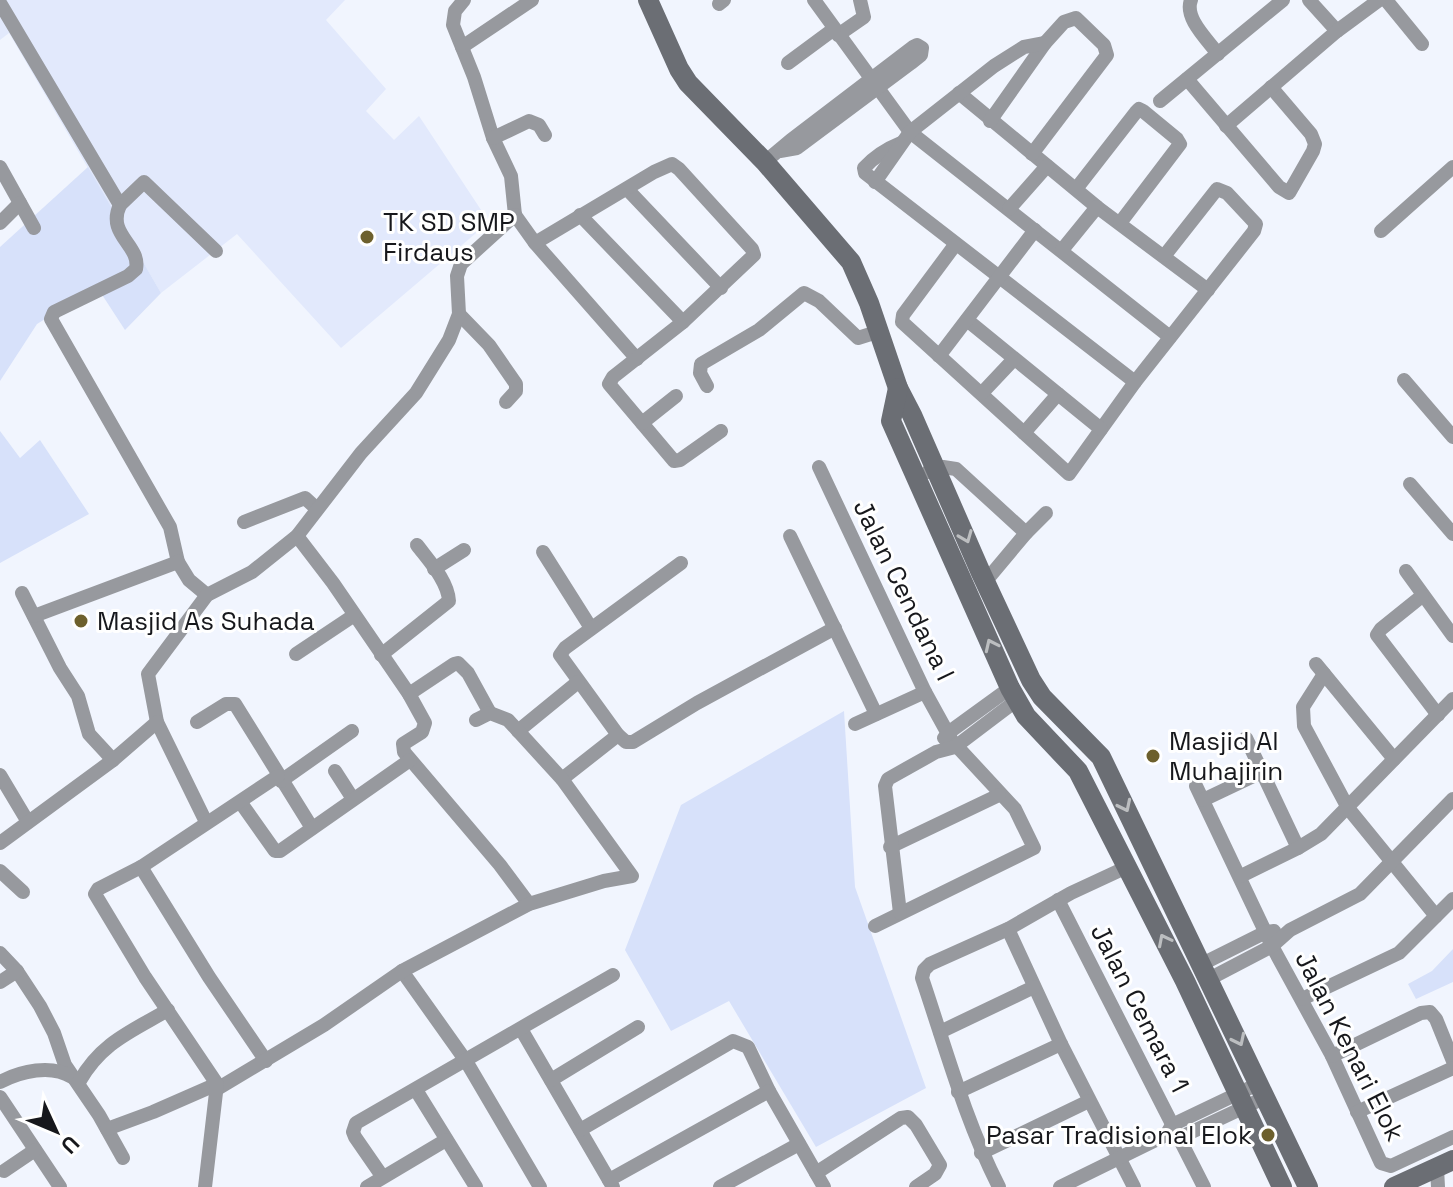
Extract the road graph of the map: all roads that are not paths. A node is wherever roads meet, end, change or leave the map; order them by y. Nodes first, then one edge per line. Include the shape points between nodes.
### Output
1 (464, 0) edge
2 (532, 0) edge
3 (648, 0) edge
4 (814, 0) edge
5 (860, 0) edge
6 (1191, 0) edge
7 (1283, 0) edge
8 (1309, 0) edge
9 (1379, 0) edge
10 (1386, 0) edge
11 (0, 3) edge
12 (1337, 31) junction
13 (836, 32) junction
14 (1045, 43) junction
15 (1422, 44) dead end
16 (462, 47) junction
17 (1218, 54) junction
18 (788, 63) dead end
19 (1187, 79) junction
20 (874, 84) junction
21 (1271, 87) junction
22 (959, 93) junction
23 (1160, 101) dead end
24 (990, 121) junction
25 (1226, 126) junction
26 (545, 135) dead end
27 (493, 138) junction
28 (905, 138) junction
29 (1032, 154) junction
30 (772, 157) junction
31 (1047, 166) junction
32 (0, 167) edge
33 (1453, 167) edge
34 (627, 189) junction
35 (1076, 189) junction
36 (20, 203) junction
37 (120, 205) junction
38 (1097, 207) junction
39 (1009, 209) junction
40 (515, 215) junction
41 (580, 215) junction
42 (0, 223) edge
43 (1120, 223) junction
44 (34, 228) dead end
45 (1035, 230) junction
46 (1381, 231) dead end
47 (535, 243) junction
48 (955, 245) junction
49 (1062, 250) junction
50 (216, 251) dead end
51 (1165, 255) junction
52 (1001, 278) junction
53 (721, 288) junction
54 (1208, 290) junction
55 (459, 314) junction
56 (967, 320) junction
57 (683, 322) junction
58 (877, 332) junction
59 (1170, 337) junction
60 (939, 356) junction
61 (637, 359) junction
62 (1014, 359) junction
63 (1404, 380) dead end
64 (1135, 382) junction
65 (707, 386) dead end
66 (898, 388) junction
67 (982, 393) junction
68 (1058, 394) junction
69 (676, 396) dead end
70 (506, 402) dead end
71 (642, 423) junction
72 (1101, 429) junction
73 (721, 431) dead end
74 (1024, 433) junction
75 (1453, 437) edge
76 (819, 467) dead end
77 (936, 469) junction
78 (916, 478) junction
79 (1410, 484) dead end
80 (948, 494) junction
81 (928, 505) junction
82 (317, 509) junction
83 (1046, 513) dead end
84 (244, 522) dead end
85 (1451, 528) edge
86 (1026, 533) junction
87 (297, 536) junction
88 (790, 536) dead end
89 (417, 545) dead end
90 (464, 550) dead end
91 (543, 552) dead end
92 (178, 562) junction
93 (681, 563) dead end
94 (434, 569) junction
95 (1406, 571) dead end
96 (976, 579) junction
97 (22, 593) dead end
98 (207, 595) junction
99 (1422, 596) junction
100 (34, 616) junction
101 (353, 616) junction
102 (591, 628) junction
103 (835, 628) junction
104 (1453, 636) edge
105 (296, 654) dead end
106 (381, 655) junction
107 (578, 682) junction
108 (925, 692) junction
109 (409, 694) junction
110 (1014, 694) junction
111 (1453, 699) edge
112 (490, 713) junction
113 (876, 714) junction
114 (1438, 715) junction
115 (476, 720) dead end
116 (157, 722) junction
117 (197, 722) dead end
118 (855, 724) dead end
119 (352, 731) dead end
120 (518, 731) junction
121 (948, 733) junction
122 (618, 735) junction
123 (1246, 738) dead end
124 (955, 747) junction
125 (936, 752) junction
126 (1101, 757) junction
127 (1394, 759) junction
128 (113, 760) junction
129 (410, 760) junction
130 (335, 771) dead end
131 (1078, 771) junction
132 (1262, 772) junction
133 (0, 775) edge
134 (279, 779) junction
135 (562, 779) junction
136 (999, 795) junction
137 (353, 799) junction
138 (1453, 799) edge
139 (241, 803) junction
140 (1348, 808) junction
141 (28, 822) junction
142 (206, 822) junction
143 (312, 828) junction
144 (0, 843) edge
145 (890, 847) junction
146 (1298, 848) junction
147 (1391, 863) junction
148 (141, 867) junction
149 (1127, 867) junction
150 (0, 871) edge
151 (1241, 876) junction
152 (23, 892) dead end
153 (1453, 899) edge
154 (1058, 900) junction
155 (529, 904) junction
156 (900, 913) junction
157 (1436, 916) junction
158 (875, 926) dead end
159 (1008, 929) junction
160 (1269, 939) junction
161 (0, 953) edge
162 (17, 971) junction
163 (402, 971) junction
164 (1205, 972) junction
165 (613, 975) dead end
166 (1185, 981) junction
167 (0, 982) edge
168 (1034, 987) junction
169 (1302, 999) junction
170 (168, 1010) junction
171 (638, 1027) dead end
172 (521, 1029) junction
173 (940, 1032) junction
174 (1061, 1044) junction
175 (1332, 1056) junction
176 (266, 1061) junction
177 (466, 1061) junction
178 (1453, 1061) edge
179 (1453, 1068) edge
180 (551, 1080) junction
181 (78, 1081) junction
182 (0, 1082) edge
183 (217, 1086) junction
184 (416, 1090) junction
185 (1263, 1090) junction
186 (769, 1091) junction
187 (958, 1092) junction
188 (0, 1097) edge
189 (1243, 1100) junction
190 (1089, 1101) junction
191 (1357, 1112) junction
192 (107, 1129) junction
193 (580, 1130) junction
194 (1172, 1132) junction
195 (1453, 1137) edge
196 (446, 1140) junction
197 (799, 1144) junction
198 (35, 1150) junction
199 (981, 1153) junction
200 (1118, 1156) junction
201 (123, 1158) dead end
202 (4, 1171) dead end
203 (816, 1173) junction
204 (382, 1176) junction
205 (1441, 1176) edge
206 (611, 1184) edge
207 (60, 1187) edge
208 (205, 1187) edge
209 (367, 1187) edge
210 (476, 1187) edge
211 (540, 1187) edge
212 (720, 1187) edge
213 (824, 1187) edge
214 (916, 1187) edge
215 (999, 1187) edge
216 (1061, 1187) edge
217 (1134, 1187) edge
218 (1204, 1187) edge
219 (1282, 1187) edge
220 (1308, 1187) edge
221 (1394, 1187) edge

1 - 16 street via 452,19
2 - 16 street
3 - 30 street via 682,75
4 - 13 street
5 - 13 street via 864,17
6 - 17 street via 1190,15
7 - 17 street
8 - 12 street
9 - 12 street
10 - 15 street
11 - 37 street
12 - 21 street
13 - 18 street
13 - 20 street
14 - 22 street via 1024,47
14 - 24 street
14 - 29 street via 1064,22 1076,18 1104,45 1107,55
16 - 27 street
17 - 19 street
19 - 23 street
19 - 25 street
20 - 28 street
20 - 30 street
21 - 25 street
21 - 25 street via 1315,144 1291,192 1279,187
22 - 24 street
22 - 28 street
24 - 29 street
26 - 27 street via 529,121
27 - 40 street via 514,185
28 - 39 street
28 - 48 street via 875,182
29 - 31 street
30 - 58 street via 851,262
31 - 35 street
31 - 39 street
32 - 36 street
33 - 46 street
34 - 41 street
34 - 53 street
34 - 53 street via 668,165 679,169 754,252
35 - 38 street
35 - 43 street via 1136,112 1143,111 1180,144
36 - 42 street
36 - 44 street
37 - 50 street via 144,182
37 - 92 street via 116,225 136,259 136,269 54,312 51,319 170,527
38 - 43 street
38 - 49 street
39 - 45 street
40 - 47 street
40 - 55 street via 461,264
41 - 47 street
41 - 57 street
43 - 51 street
45 - 49 street
45 - 52 street
47 - 61 street
48 - 52 street
48 - 60 street via 902,318
49 - 59 street
51 - 54 street
51 - 54 street via 1215,190 1227,193 1256,226
52 - 56 street
52 - 64 street
53 - 57 street
54 - 59 street
55 - 70 street via 515,383 516,391
55 - 82 street via 416,393
56 - 60 street
56 - 62 street
57 - 61 street
58 - 65 street via 858,338 804,293 759,330 701,364
58 - 66 street
59 - 64 street
60 - 67 street
61 - 71 street via 609,384
62 - 67 street
62 - 68 street
63 - 75 street
64 - 72 street
66 - 77 street
66 - 78 street via 891,421
67 - 74 street
68 - 72 street
68 - 74 street
69 - 71 street
71 - 73 street via 676,461
72 - 74 street via 1069,474
76 - 108 street, Jalan Cendana I
77 - 78 street
77 - 80 street
77 - 86 street via 956,469
78 - 81 street
79 - 85 street
80 - 81 street
80 -> 96 street
81 - 96 street
82 - 84 street via 305,498
82 - 87 street
83 - 86 street
86 - 96 street
87 - 98 street via 252,572
87 - 101 street
88 - 103 street
89 - 94 street
90 - 94 street
91 - 102 street
92 - 98 street
92 - 100 street
93 - 102 street
94 - 106 street via 449,594 448,603
95 - 99 street
110 -> 96 street
96 - 126 street via 1036,690
97 - 100 street
98 - 116 street via 148,674
99 - 104 street
99 - 114 street via 1377,635
100 - 128 street via 83,706 89,734
101 - 105 street
101 - 106 street
102 - 107 street via 560,654
103 - 113 street
103 - 122 street via 633,742
106 - 109 street
107 - 120 street
107 - 122 street
108 - 113 street
108 - 121 street, Jalan Cendana I
109 - 112 street via 458,663
109 - 129 street via 425,727 403,744
110 - 121 street
110 - 124 street
110 - 131 street via 1026,716
111 - 114 street
112 - 115 street
112 - 120 street
113 - 118 street
114 - 127 street
116 - 128 street
116 - 142 street
117 - 134 street via 235,704
119 - 134 street
120 - 135 street
121 - 124 street, Jalan Cendana I
121 - 125 street
122 - 135 street
123 - 132 street
124 - 125 street
124 - 136 street, Jalan Cendana I
125 - 145 street via 888,779
126 - 131 street
126 -> 164 street
127 - 140 street
127 - 140 street via 1320,669 1303,707 1304,726
128 - 141 street
129 - 137 street
129 - 155 street
130 - 137 street
131 - 149 street
132 - 146 street
132 - 151 street, Jalan Kenari Elok via 1200,793
133 - 141 street
134 - 139 street
134 - 143 street
135 - 155 street via 632,876
136 - 145 street
136 - 156 street, Jalan Cendana I via 1020,816 1034,848
137 - 143 street
138 - 147 street
139 - 142 street
139 - 143 street via 275,851
140 - 146 street
140 - 147 street
141 - 144 street
142 - 148 street
145 - 156 street
146 - 151 street
147 - 157 street
147 - 160 street via 1360,894
148 - 170 street via 95,894
148 - 176 street
149 - 154 street
166 -> 149 street
150 - 152 street
151 - 160 street, Jalan Kenari Elok
153 - 157 street
154 - 159 street
154 - 194 street, Jalan Cemara 1
155 - 163 street
156 - 158 street
157 - 169 street via 1399,953
159 - 168 street
159 - 173 street via 924,970
160 - 164 street
160 - 169 street, Jalan Kenari Elok
161 - 162 street
162 - 167 street
162 - 181 street
163 - 176 street
163 - 177 street
164 - 166 street
164 -> 185 street
165 - 172 street
166 - 189 street
168 - 173 street
168 - 174 street
169 - 175 street, Jalan Kenari Elok
170 - 181 street via 103,1048
170 - 183 street
171 - 180 street
172 - 177 street
172 - 180 street
173 - 187 street
174 - 187 street
174 - 190 street
175 - 178 street via 1430,1012
175 - 191 street, Jalan Kenari Elok
176 - 183 street
177 - 184 street
177 - 211 street
179 - 191 street
180 - 193 street
181 - 182 street via 54,1069
181 - 192 street
183 - 192 street
183 - 208 street
184 - 196 street
184 - 204 street via 354,1128
185 - 189 street
185 - 220 street
186 - 193 street via 748,1047 733,1041
186 - 197 street
186 - 206 street
187 - 199 street
188 - 198 street
189 - 194 street
189 - 219 street
190 - 199 street
190 - 200 street
191 - 195 street, Jalan Kenari Elok via 1386,1166
192 - 201 street
193 - 206 street
194 - 200 street
194 - 218 street, Jalan Cemara 1
196 - 204 street
196 - 210 street
197 - 203 street
197 - 212 street
198 - 202 street
198 - 207 street
199 - 215 street
200 - 216 street
200 - 217 street
203 - 213 street
203 - 214 street via 908,1117 940,1165
204 - 209 street
205 - 221 street

